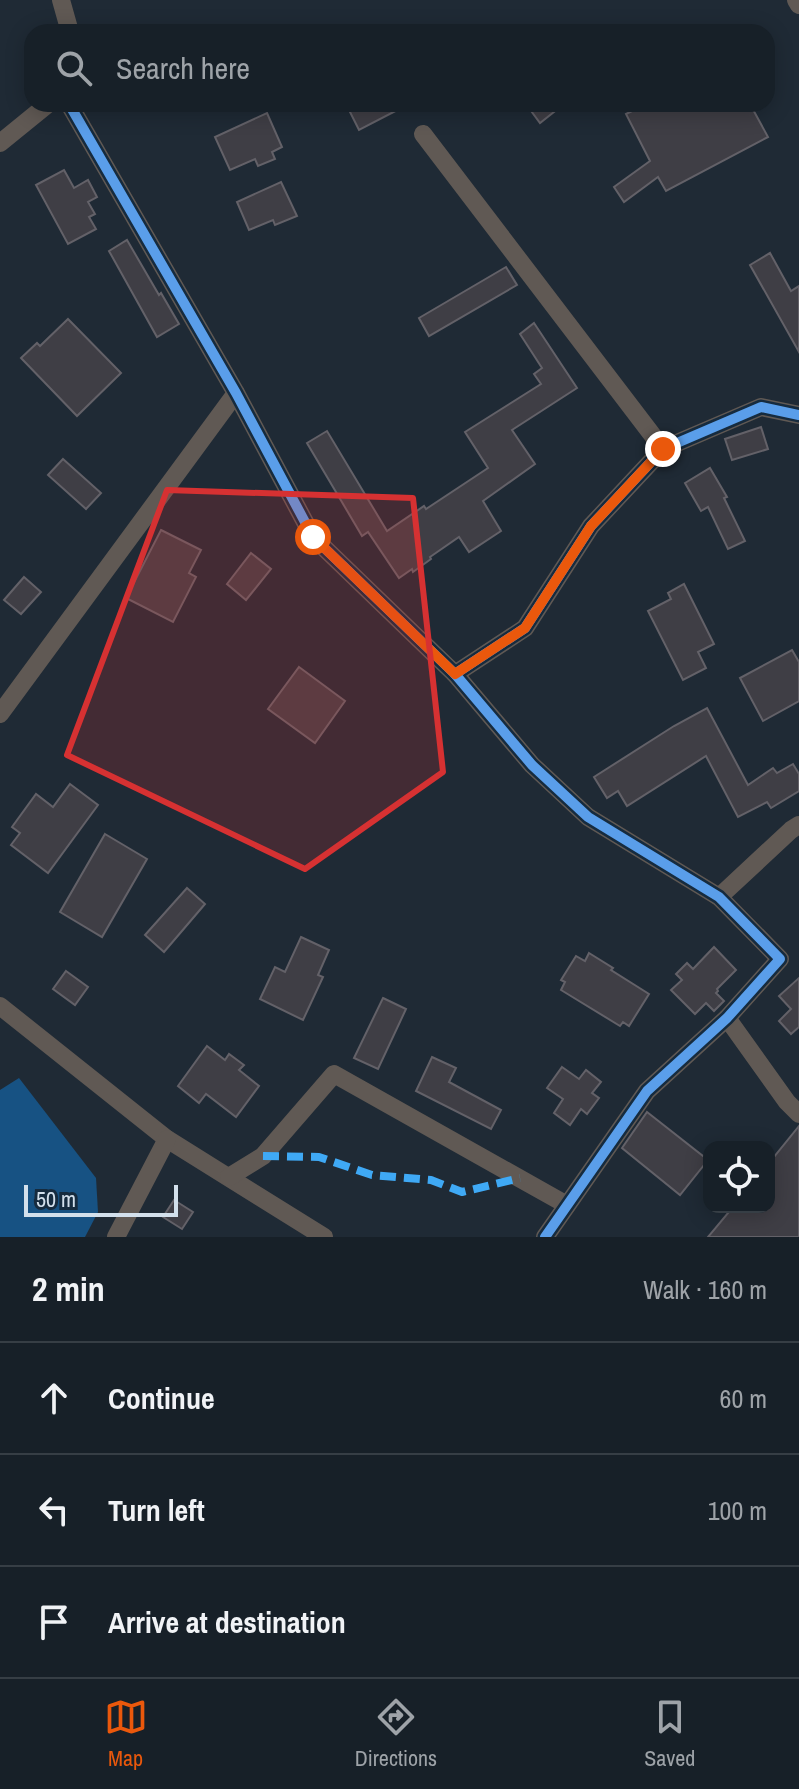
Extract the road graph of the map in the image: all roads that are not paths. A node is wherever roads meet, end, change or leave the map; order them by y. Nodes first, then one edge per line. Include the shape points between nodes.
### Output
1 (61, 0) edge
2 (796, 0) edge
3 (799, 5) edge
4 (68, 24) edge
5 (38, 112) edge
6 (74, 112) edge
7 (423, 134) dead end
8 (0, 143) edge
9 (236, 393) junction
10 (799, 415) edge
11 (663, 449) junction
12 (455, 674) junction
13 (0, 714) edge
14 (799, 825) edge
15 (719, 897) junction
16 (0, 1006) edge
17 (727, 1018) junction
18 (799, 1114) edge
19 (167, 1139) junction
20 (229, 1177) junction
21 (567, 1205) junction
22 (116, 1237) edge
23 (324, 1237) edge
24 (545, 1237) edge

1 - 4 street
2 - 3 street
5 - 8 street
6 - 9 street
7 - 11 street
9 - 12 street via 313,537
9 - 13 street
10 - 11 street via 761,407
11 - 12 street via 591,526 525,628
12 - 15 street via 532,765 588,817
14 - 15 street
15 - 17 street via 780,959
16 - 19 street
17 - 18 street
17 - 21 street via 647,1091
19 - 20 street
19 - 22 street
20 - 21 street via 263,1156 334,1074
20 - 23 street
21 - 24 street

